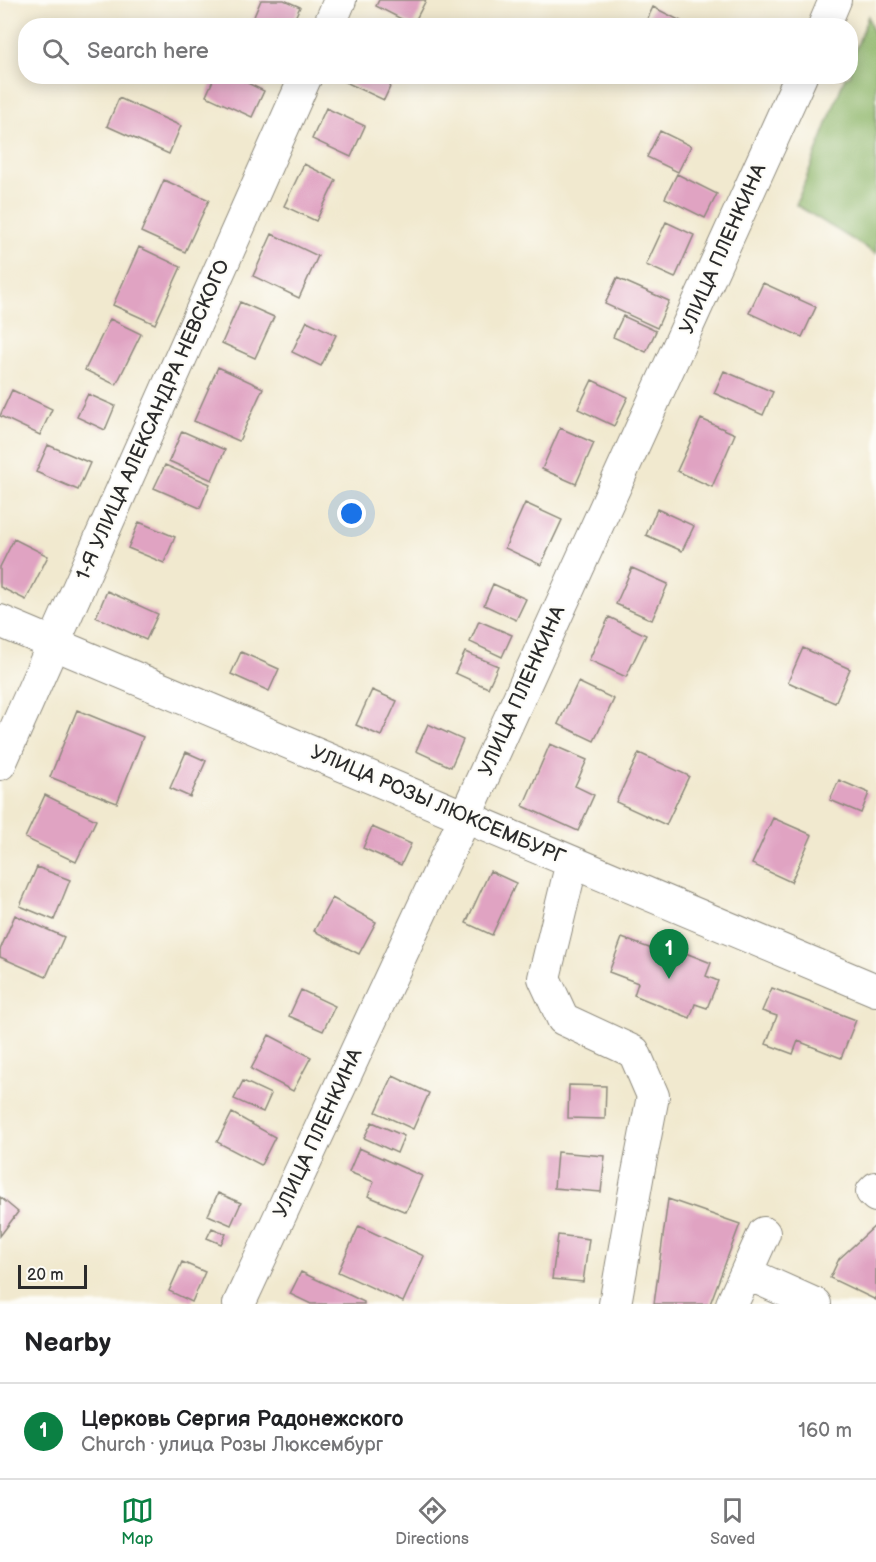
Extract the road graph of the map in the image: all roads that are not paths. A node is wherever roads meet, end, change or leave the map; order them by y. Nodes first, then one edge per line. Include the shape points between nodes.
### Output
1 (340, 0) edge
2 (835, 0) edge
3 (332, 18) edge
4 (827, 18) edge
5 (302, 84) edge
6 (797, 84) edge
7 (0, 621) edge
8 (54, 644) junction
9 (0, 764) edge
10 (465, 817) junction
11 (572, 862) junction
12 (876, 990) edge
13 (876, 1188) edge
14 (876, 1196) edge
15 (764, 1233) dead end
16 (746, 1273) junction
17 (239, 1304) edge
18 (615, 1304) edge
19 (732, 1304) edge
20 (815, 1304) edge

1 - 3 street
2 - 4 street
5 - 8 street, 1-Я УЛИЦА АЛЕКСАНДРА НЕВСКОГО
6 - 10 street, УЛИЦА ПЛЕНКИНА
7 - 8 street, УЛИЦА РОЗЫ ЛЮКСЕМБУРГ
8 - 9 street, 1-Я УЛИЦА АЛЕКСАНДРА НЕВСКОГО
8 - 10 street, УЛИЦА РОЗЫ ЛЮКСЕМБУРГ
10 - 11 street, УЛИЦА РОЗЫ ЛЮКСЕМБУРГ
10 - 17 street, УЛИЦА ПЛЕНКИНА
11 - 12 street, УЛИЦА РОЗЫ ЛЮКСЕМБУРГ
11 - 18 street via 544,978 563,1019 634,1052 654,1096
13 - 14 street via 872,1192
15 - 16 street
16 - 19 street
16 - 20 street

